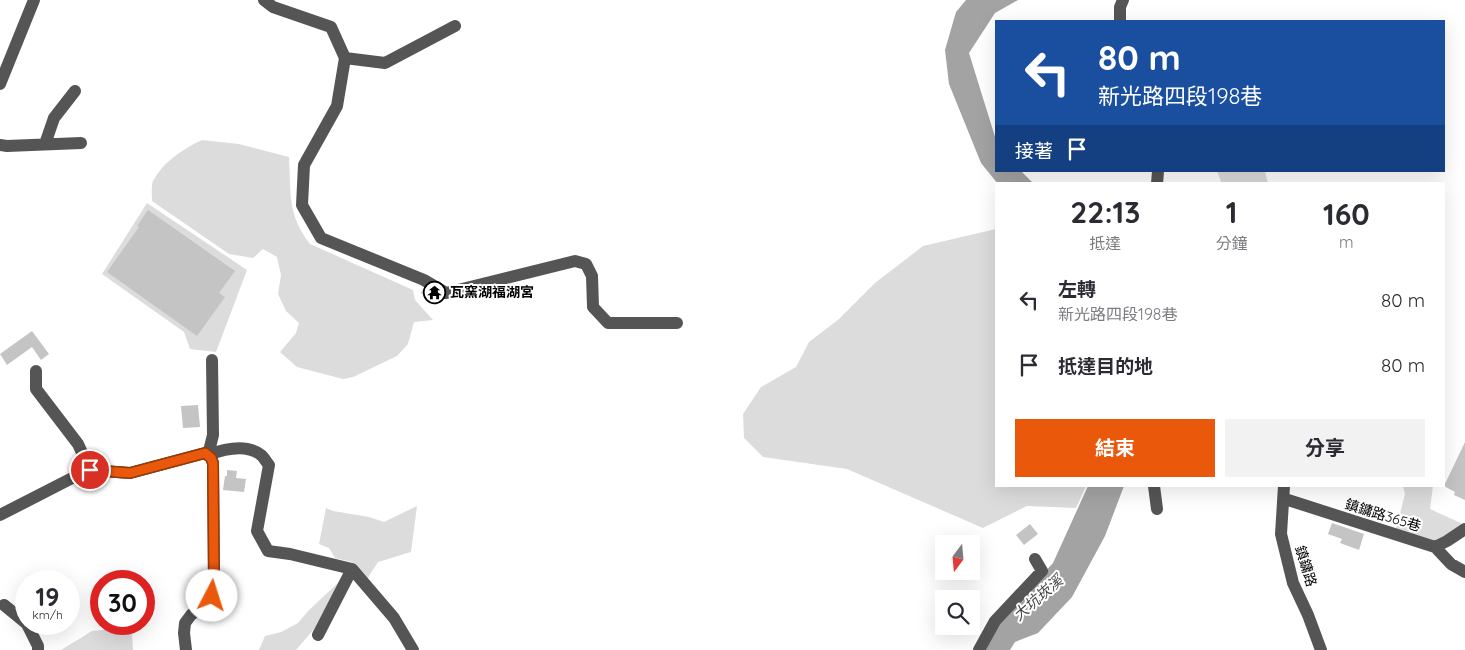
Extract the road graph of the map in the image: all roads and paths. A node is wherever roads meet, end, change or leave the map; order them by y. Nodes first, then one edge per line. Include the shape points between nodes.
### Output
1 (34, 0) edge
2 (264, 0) edge
3 (1123, 0) edge
4 (1120, 20) edge
5 (455, 26) dead end
6 (345, 58) junction
7 (0, 84) edge
8 (75, 91) dead end
9 (81, 143) dead end
10 (45, 144) junction
11 (0, 145) edge
12 (678, 324) dead end
13 (212, 360) dead end
14 (36, 371) dead end
15 (208, 455) junction
16 (90, 470) junction
17 (1154, 487) edge
18 (1284, 487) edge
19 (1285, 499) junction
20 (1157, 509) dead end
21 (0, 515) edge
22 (1465, 529) edge
23 (1435, 547) junction
24 (1035, 559) dead end
25 (352, 569) junction
26 (1465, 572) edge
27 (1, 603) edge
28 (15, 614) edge
29 (33, 635) edge
30 (318, 635) dead end
31 (38, 650) edge
32 (186, 650) edge
33 (413, 650) edge
34 (979, 650) edge
35 (1320, 650) edge

1 - 7 street
2 - 6 street via 273,7 331,27
3 - 4 street
5 - 6 street via 384,63
6 - 12 street via 337,106 304,165 302,205 321,238 424,280 446,293 575,261 586,264 592,276 593,307 608,323
8 - 10 street via 54,118
9 - 10 street
10 - 11 street
13 - 15 street via 213,435
14 - 16 street via 36,389 78,444
15 - 16 street via 205,453 130,473
15 - 25 street via 228,448 247,450 261,455 269,465 258,531 268,551
15 - 32 street via 213,463 214,581 212,596 185,623
16 - 21 street
17 - 20 street
18 - 19 street, 鎮鏞路
19 - 23 street, 鎮鏞路365巷
19 - 35 street, 鎮鏞路 via 1281,534 1292,582
22 - 23 street
23 - 26 street, 鎮鏞路365巷 via 1451,564
24 - 34 street via 1042,571 995,621
25 - 30 street
25 - 33 street via 394,618
27 - 28 street
29 - 31 street

